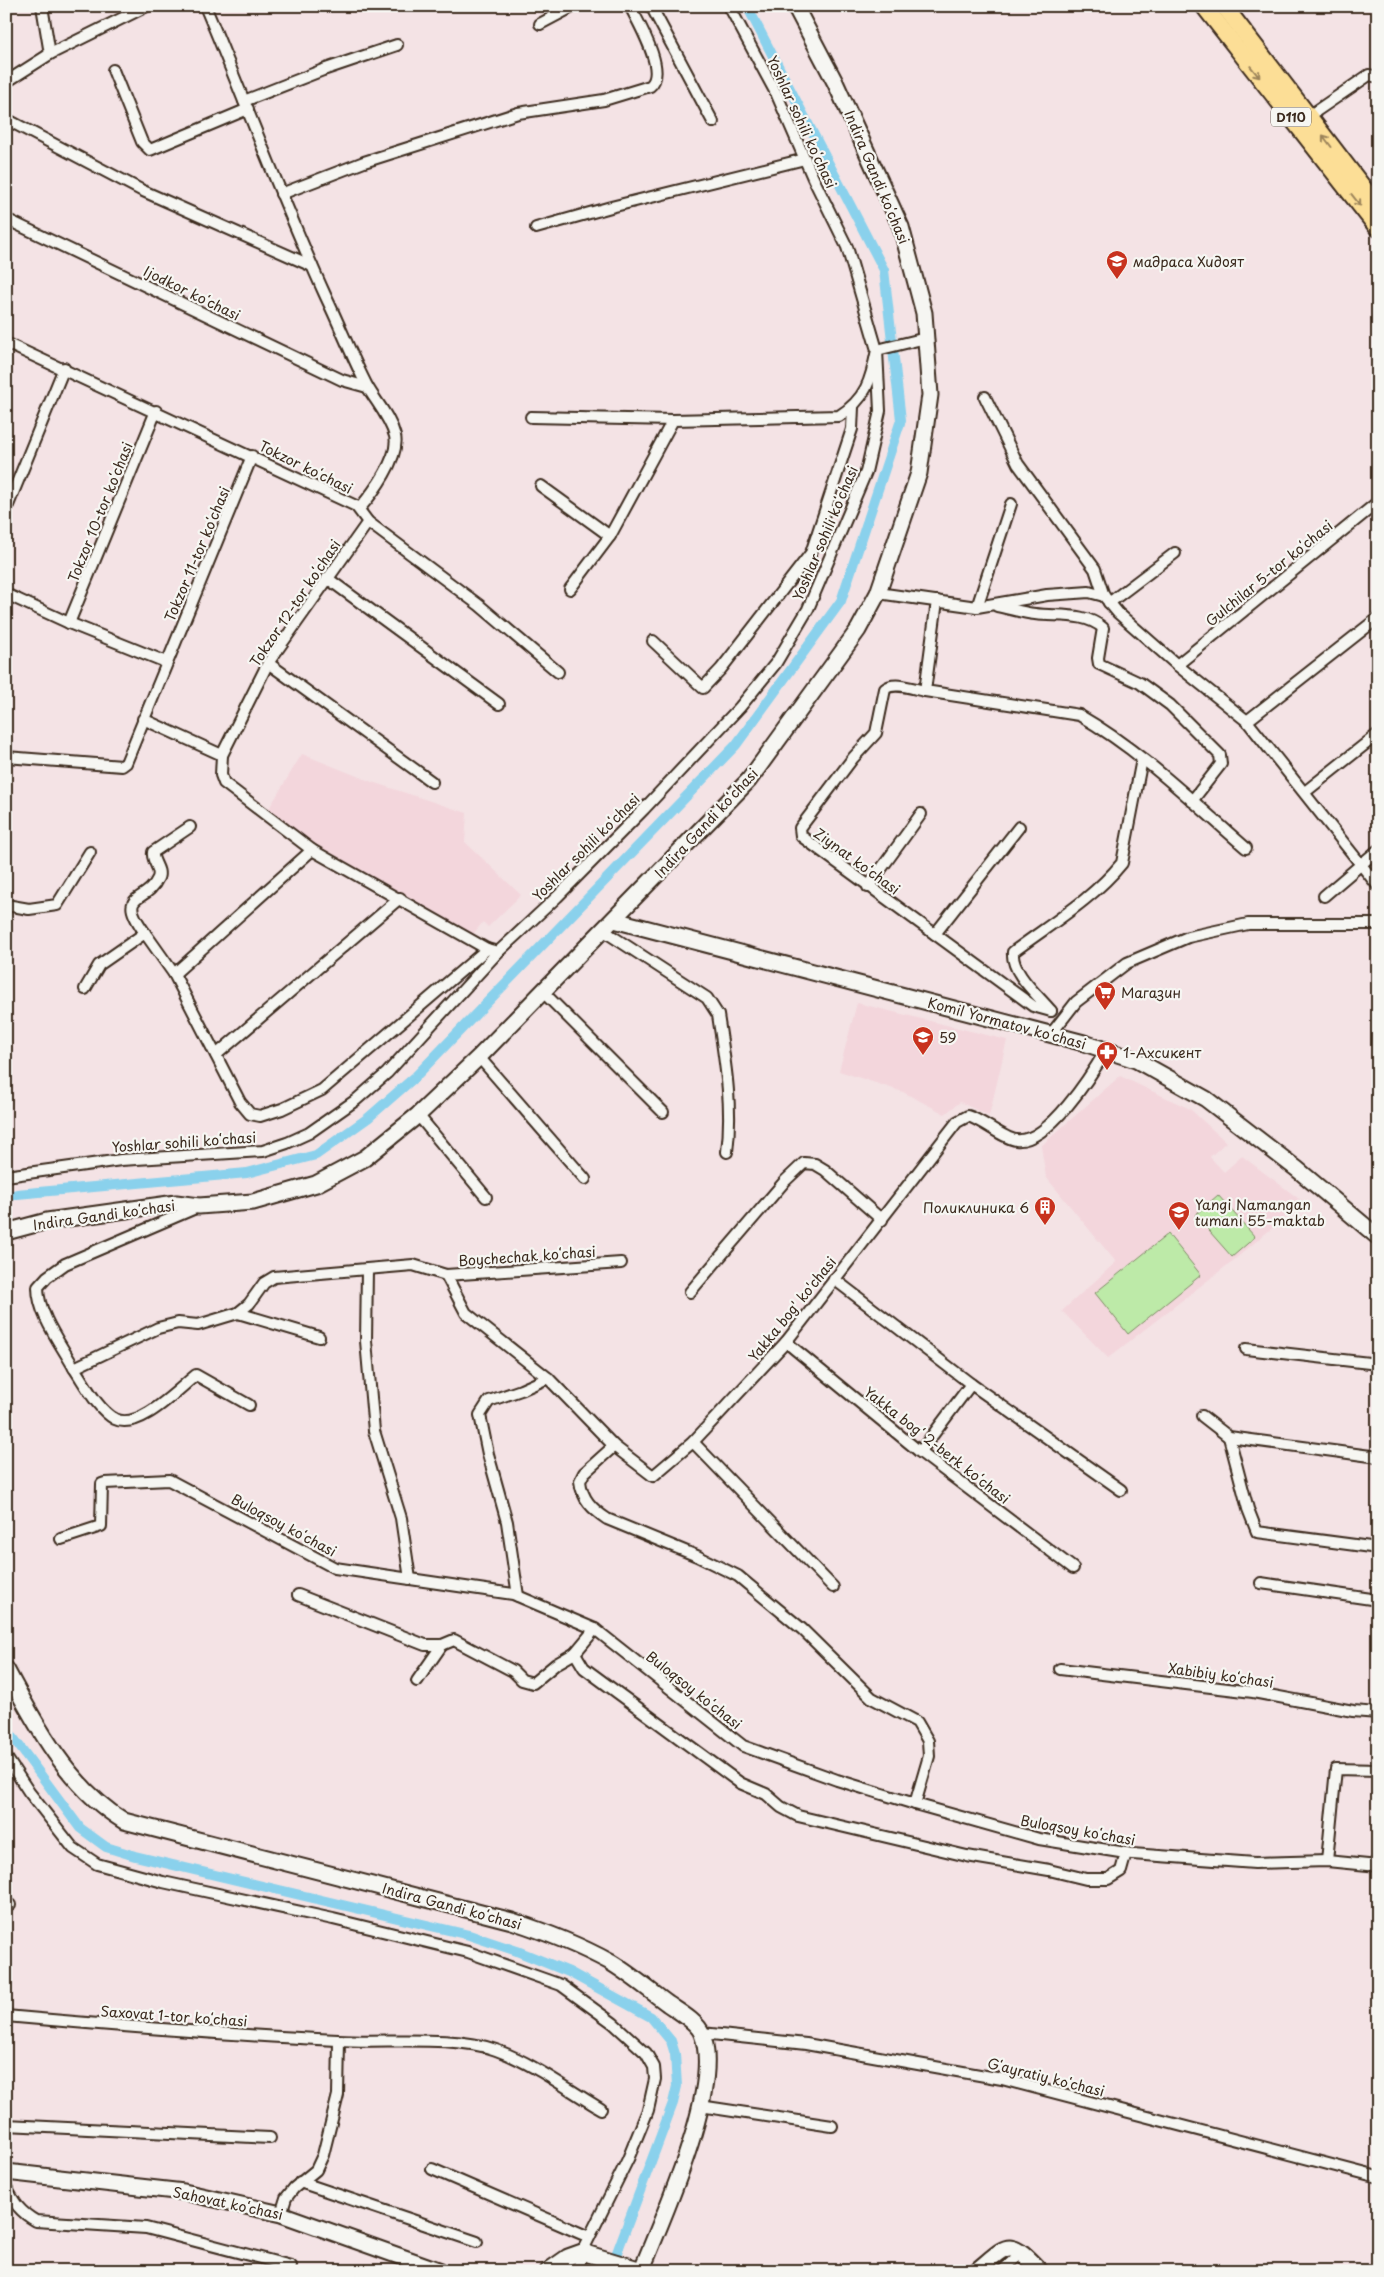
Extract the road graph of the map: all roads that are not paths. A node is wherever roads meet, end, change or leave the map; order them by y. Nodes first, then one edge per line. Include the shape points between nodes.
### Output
1 (42, 6) edge
2 (147, 6) edge
3 (205, 6) edge
4 (574, 6) edge
5 (630, 6) edge
6 (652, 6) edge
7 (729, 6) edge
8 (795, 6) edge
9 (1204, 6) edge
10 (1224, 6) edge
11 (125, 11) edge
12 (540, 24) dead end
13 (1241, 42) junction
14 (397, 45) dead end
15 (50, 54) junction
16 (113, 70) dead end
17 (1378, 77) edge
18 (6, 82) edge
19 (246, 105) junction
20 (1308, 116) junction
21 (6, 119) edge
22 (714, 122) dead end
23 (805, 159) junction
24 (281, 194) junction
25 (1378, 207) edge
26 (6, 219) edge
27 (536, 228) dead end
28 (1378, 228) edge
29 (312, 266) junction
30 (919, 339) junction
31 (6, 343) edge
32 (877, 350) junction
33 (64, 368) junction
34 (367, 387) junction
35 (985, 397) dead end
36 (853, 407) junction
37 (156, 411) junction
38 (531, 417) dead end
39 (673, 420) junction
40 (252, 456) junction
41 (540, 486) dead end
42 (1378, 502) edge
43 (1011, 504) dead end
44 (359, 508) junction
45 (6, 510) edge
46 (368, 522) junction
47 (610, 536) junction
48 (1175, 553) dead end
49 (327, 578) junction
50 (570, 589) dead end
51 (878, 593) junction
52 (6, 594) edge
53 (1106, 600) junction
54 (937, 601) junction
55 (990, 604) junction
56 (977, 607) junction
57 (1378, 618) edge
58 (69, 623) junction
59 (653, 641) dead end
60 (166, 662) junction
61 (268, 663) junction
62 (1177, 665) junction
63 (558, 672) dead end
64 (925, 691) junction
65 (499, 704) dead end
66 (143, 720) junction
67 (1247, 721) junction
68 (1378, 734) edge
69 (222, 755) junction
70 (6, 758) edge
71 (1142, 759) junction
72 (432, 782) dead end
73 (1305, 792) junction
74 (1192, 801) junction
75 (921, 814) dead end
76 (190, 827) dead end
77 (1019, 827) dead end
78 (1246, 848) dead end
79 (312, 850) junction
80 (1378, 850) edge
81 (90, 852) dead end
82 (1360, 864) junction
83 (1378, 886) edge
84 (868, 887) junction
85 (1324, 896) dead end
86 (400, 898) junction
87 (6, 906) edge
88 (1378, 924) edge
89 (609, 926) junction
90 (145, 933) junction
91 (935, 934) junction
92 (487, 949) junction
93 (498, 952) junction
94 (174, 974) junction
95 (85, 989) dead end
96 (544, 993) junction
97 (1051, 1011) junction
98 (1056, 1028) junction
99 (1106, 1050) junction
100 (216, 1055) junction
101 (479, 1057) junction
102 (663, 1112) dead end
103 (418, 1115) junction
104 (727, 1152) dead end
105 (6, 1176) edge
106 (585, 1179) dead end
107 (486, 1197) dead end
108 (199, 1206) junction
109 (882, 1220) junction
110 (6, 1232) edge
111 (1378, 1237) edge
112 (621, 1263) dead end
113 (367, 1270) junction
114 (446, 1276) junction
115 (834, 1279) junction
116 (690, 1292) dead end
117 (238, 1313) junction
118 (319, 1338) dead end
119 (786, 1342) junction
120 (1246, 1349) dead end
121 (1378, 1364) edge
122 (74, 1368) junction
123 (548, 1378) junction
124 (971, 1384) junction
125 (249, 1405) dead end
126 (1202, 1416) dead end
127 (1228, 1437) junction
128 (693, 1442) junction
129 (614, 1446) junction
130 (920, 1452) junction
131 (1378, 1457) edge
132 (1121, 1490) dead end
133 (61, 1539) dead end
134 (1378, 1548) edge
135 (1073, 1568) dead end
136 (410, 1580) junction
137 (1261, 1583) dead end
138 (833, 1587) dead end
139 (298, 1595) dead end
140 (518, 1596) junction
141 (1378, 1600) edge
142 (595, 1629) junction
143 (442, 1646) junction
144 (575, 1653) junction
145 (6, 1669) edge
146 (1060, 1669) dead end
147 (417, 1681) dead end
148 (1378, 1713) edge
149 (6, 1757) edge
150 (1378, 1770) edge
151 (915, 1804) junction
152 (1126, 1853) junction
153 (1327, 1861) junction
154 (1378, 1866) edge
155 (6, 2016) edge
156 (702, 2033) junction
157 (339, 2040) junction
158 (700, 2106) junction
159 (601, 2109) dead end
160 (6, 2124) edge
161 (832, 2126) dead end
162 (270, 2138) dead end
163 (432, 2169) dead end
164 (6, 2172) edge
165 (1378, 2177) edge
166 (300, 2182) junction
167 (6, 2186) edge
168 (281, 2214) junction
169 (589, 2237) junction
170 (477, 2242) dead end
171 (1022, 2252) junction
172 (571, 2260) edge
173 (291, 2266) dead end
174 (639, 2269) edge
175 (441, 2271) edge
176 (548, 2271) edge
177 (578, 2271) edge
178 (976, 2271) edge
179 (1002, 2271) edge
180 (1040, 2271) edge

1 - 15 street
2 - 11 street
3 - 19 street
4 - 12 street
5 - 24 street via 648,41 657,72 650,86 604,100 518,113 373,159
6 - 22 street
7 - 23 street, Yoshlar sohili koʻchasi via 777,95
8 - 30 street, Indira Gandi koʻchasi via 835,82 901,227 924,313
9 - 13 main road, D110
10 - 13 main road, D110
11 - 15 street
13 - 20 main road, D110
13 -> 28 main road, D110
14 - 19 street via 323,70
15 - 18 street
16 - 19 street via 142,142 150,150
17 - 20 street via 1369,75
19 - 24 street
25 -> 20 main road, D110
21 - 29 street via 141,190
23 - 27 street
23 - 32 street, Yoshlar sohili koʻchasi via 847,247
24 - 29 street
26 - 34 street, Ijodkor koʻchasi via 342,380
29 - 34 street
30 - 32 street
30 - 51 street, Indira Gandi koʻchasi via 930,395 918,473
31 - 33 street, Tokzor koʻchasi
32 - 36 street via 872,377
32 - 93 street, Yoshlar sohili koʻchasi via 880,411 866,472 808,610 776,662 740,707 644,809 558,897
33 - 37 street, Tokzor koʻchasi
33 - 45 street
34 - 44 street via 395,436 395,448 372,493
35 - 53 street via 1018,464 1095,570
36 - 39 street via 839,416
36 - 59 street via 852,429 812,553 721,669 703,688
37 - 40 street, Tokzor koʻchasi
37 - 58 street, Tokzor 10-tor koʻchasi
38 - 39 street
39 - 47 street
40 - 44 street, Tokzor koʻchasi
40 - 60 street, Tokzor 11-tor koʻchasi
41 - 47 street
42 - 62 street, Gulchilar 5-tor koʻchasi
43 - 56 street
44 - 46 street, Tokzor koʻchasi
46 - 49 street, Tokzor 12-tor koʻchasi
46 - 63 street, Tokzor koʻchasi via 479,605
47 - 50 street
48 - 53 street
49 - 61 street, Tokzor 12-tor koʻchasi
49 - 65 street
51 - 54 street
51 - 89 street, Indira Gandi koʻchasi via 858,630 749,780
52 - 58 street
53 - 55 street via 1089,592
53 - 62 street
54 - 56 street
54 - 64 street
55 - 56 street
55 - 74 street via 1034,614 1095,620 1103,628 1099,664 1140,683 1170,705 1220,755 1221,764
57 - 67 street
58 - 60 street
60 - 66 street, Tokzor 11-tor koʻchasi
61 - 69 street, Tokzor 12-tor koʻchasi
61 - 72 street
62 - 67 street
64 - 71 street, Ziynat koʻchasi via 1079,715
64 - 84 street, Ziynat koʻchasi via 896,686 884,689 876,733 800,828 801,836 810,844
66 - 69 street
66 - 70 street, Tokzor 11-tor koʻchasi via 122,766
67 - 73 street
68 - 73 street
69 - 79 street via 224,783
71 - 74 street, Ziynat koʻchasi
71 - 97 street, Ziynat koʻchasi via 1122,863 1086,897 1012,952 1012,960 1020,974
73 - 82 street
74 - 78 street, Ziynat koʻchasi
75 - 84 street
76 - 90 street, Yoshlar sohili koʻchasi via 153,852 158,878 135,900 133,906 134,918
77 - 91 street
79 - 86 street
79 - 94 street
80 - 82 street
81 - 87 street via 58,905 30,910
82 - 83 street
82 - 85 street
84 - 91 street, Ziynat koʻchasi
86 - 92 street
86 - 100 street
88 - 98 street via 1248,924 1188,937 1127,963 1076,1002
89 - 96 street, Indira Gandi koʻchasi
89 - 98 street, Komil Yormatov koʻchasi
89 - 104 street via 708,998 714,1007 727,1073 730,1127
90 - 94 street, Yoshlar sohili koʻchasi
90 - 95 street via 100,965
91 - 97 street, Ziynat koʻchasi via 1033,1006
92 - 93 street
92 - 100 street, Yoshlar sohili koʻchasi via 322,1090 282,1109 260,1116 250,1114 240,1102
93 - 105 street, Yoshlar sohili koʻchasi via 387,1073 309,1133 263,1150 121,1160
94 - 100 street, Yoshlar sohili koʻchasi
96 - 101 street, Indira Gandi koʻchasi
96 - 102 street
97 - 98 street, Ziynat koʻchasi
98 - 99 street, Komil Yormatov koʻchasi
99 - 109 street, Yakka bog' ko'chasi via 1078,1095 1031,1138 1015,1140 975,1118 962,1118
99 - 111 street, Komil Yormatov koʻchasi via 1136,1060 1206,1099
101 - 103 street, Indira Gandi koʻchasi
101 - 106 street
103 - 107 street
103 - 108 street, Indira Gandi koʻchasi via 366,1158 316,1184 252,1202
108 - 110 street, Indira Gandi koʻchasi via 176,1203 47,1221
108 - 122 street via 65,1264 38,1287 38,1298
109 - 115 street, Yakka bog' ko'chasi
109 - 116 street via 825,1170 815,1164 804,1163
112 - 114 street, Boychechak koʻchasi
113 - 114 street, Boychechak koʻchasi via 413,1264
113 - 117 street, Boychechak koʻchasi via 274,1277 264,1283
113 - 136 street via 366,1341 374,1431 401,1518
114 - 123 street, Yakka bog' ko'chasi via 466,1313
115 - 119 street, Yakka bog' ko'chasi
115 - 124 street
117 - 118 street
117 - 122 street, Boychechak koʻchasi via 198,1325 178,1322 158,1328
119 - 128 street, Yakka bog' ko'chasi
119 - 130 street, Yakka bogʻ 2-berk koʻchasi
120 - 121 street
122 - 125 street via 116,1419 131,1421 144,1416 196,1375
123 - 129 street, Yakka bog' ko'chasi
123 - 140 street via 489,1401 480,1414 507,1522
124 - 130 street
124 - 132 street
126 - 127 street
127 - 131 street
127 - 134 street via 1257,1532
128 - 129 street, Yakka bog' ko'chasi via 653,1476
128 - 138 street
129 - 151 street via 584,1473 580,1481 586,1501 607,1519 738,1576 802,1630 872,1698 917,1722 928,1741 929,1756
130 - 135 street, Yakka bogʻ 2-berk koʻchasi
133 - 136 street, Buloqsoy koʻchasi via 101,1526 102,1484 169,1480 335,1568
136 - 140 street, Buloqsoy koʻchasi
137 - 141 street
139 - 143 street via 413,1642
140 - 142 street, Buloqsoy koʻchasi
142 - 144 street
142 - 151 street, Buloqsoy koʻchasi via 743,1746
143 - 144 street via 454,1640 513,1671 522,1680 533,1683
143 - 147 street
144 - 152 street via 584,1668 662,1727 740,1783 766,1794 798,1816 967,1856 1086,1879 1108,1879 1121,1872
145 - 156 street, Indira Gandi koʻchasi via 30,1714 62,1762 102,1805 124,1821 512,1921 555,1936 610,1963 683,2014
146 - 148 street, Xabibiy koʻchasi via 1253,1692
149 - 169 street via 73,1848 97,1864 468,1952 561,1986 613,2022 646,2053 656,2079 648,2110 628,2159
150 - 153 street via 1336,1769
151 - 152 street, Buloqsoy koʻchasi via 1039,1839
152 - 153 street, Buloqsoy koʻchasi via 1255,1863
153 - 154 street, Buloqsoy koʻchasi
155 - 157 street, Saxovat 1-tor koʻchasi
156 - 158 street via 707,2066
156 - 165 street, Gʻayratiy koʻchasi via 806,2044 1002,2079
157 - 159 street, Saxovat 1-tor koʻchasi via 479,2045 529,2066
157 - 166 street via 338,2095 323,2155 316,2170
158 - 161 street
158 - 174 street via 678,2176
160 - 162 street
163 - 169 street
164 - 168 street, Sahovat koʻchasi via 184,2192
166 - 168 street via 286,2198
166 - 170 street
167 - 173 street via 14,2204 36,2221 146,2228
168 - 175 street, Sahovat koʻchasi
169 - 172 street
171 - 178 street via 1006,2247
171 - 179 street
171 - 180 street
172 - 174 street via 598,2255
172 - 176 street
172 - 177 street

